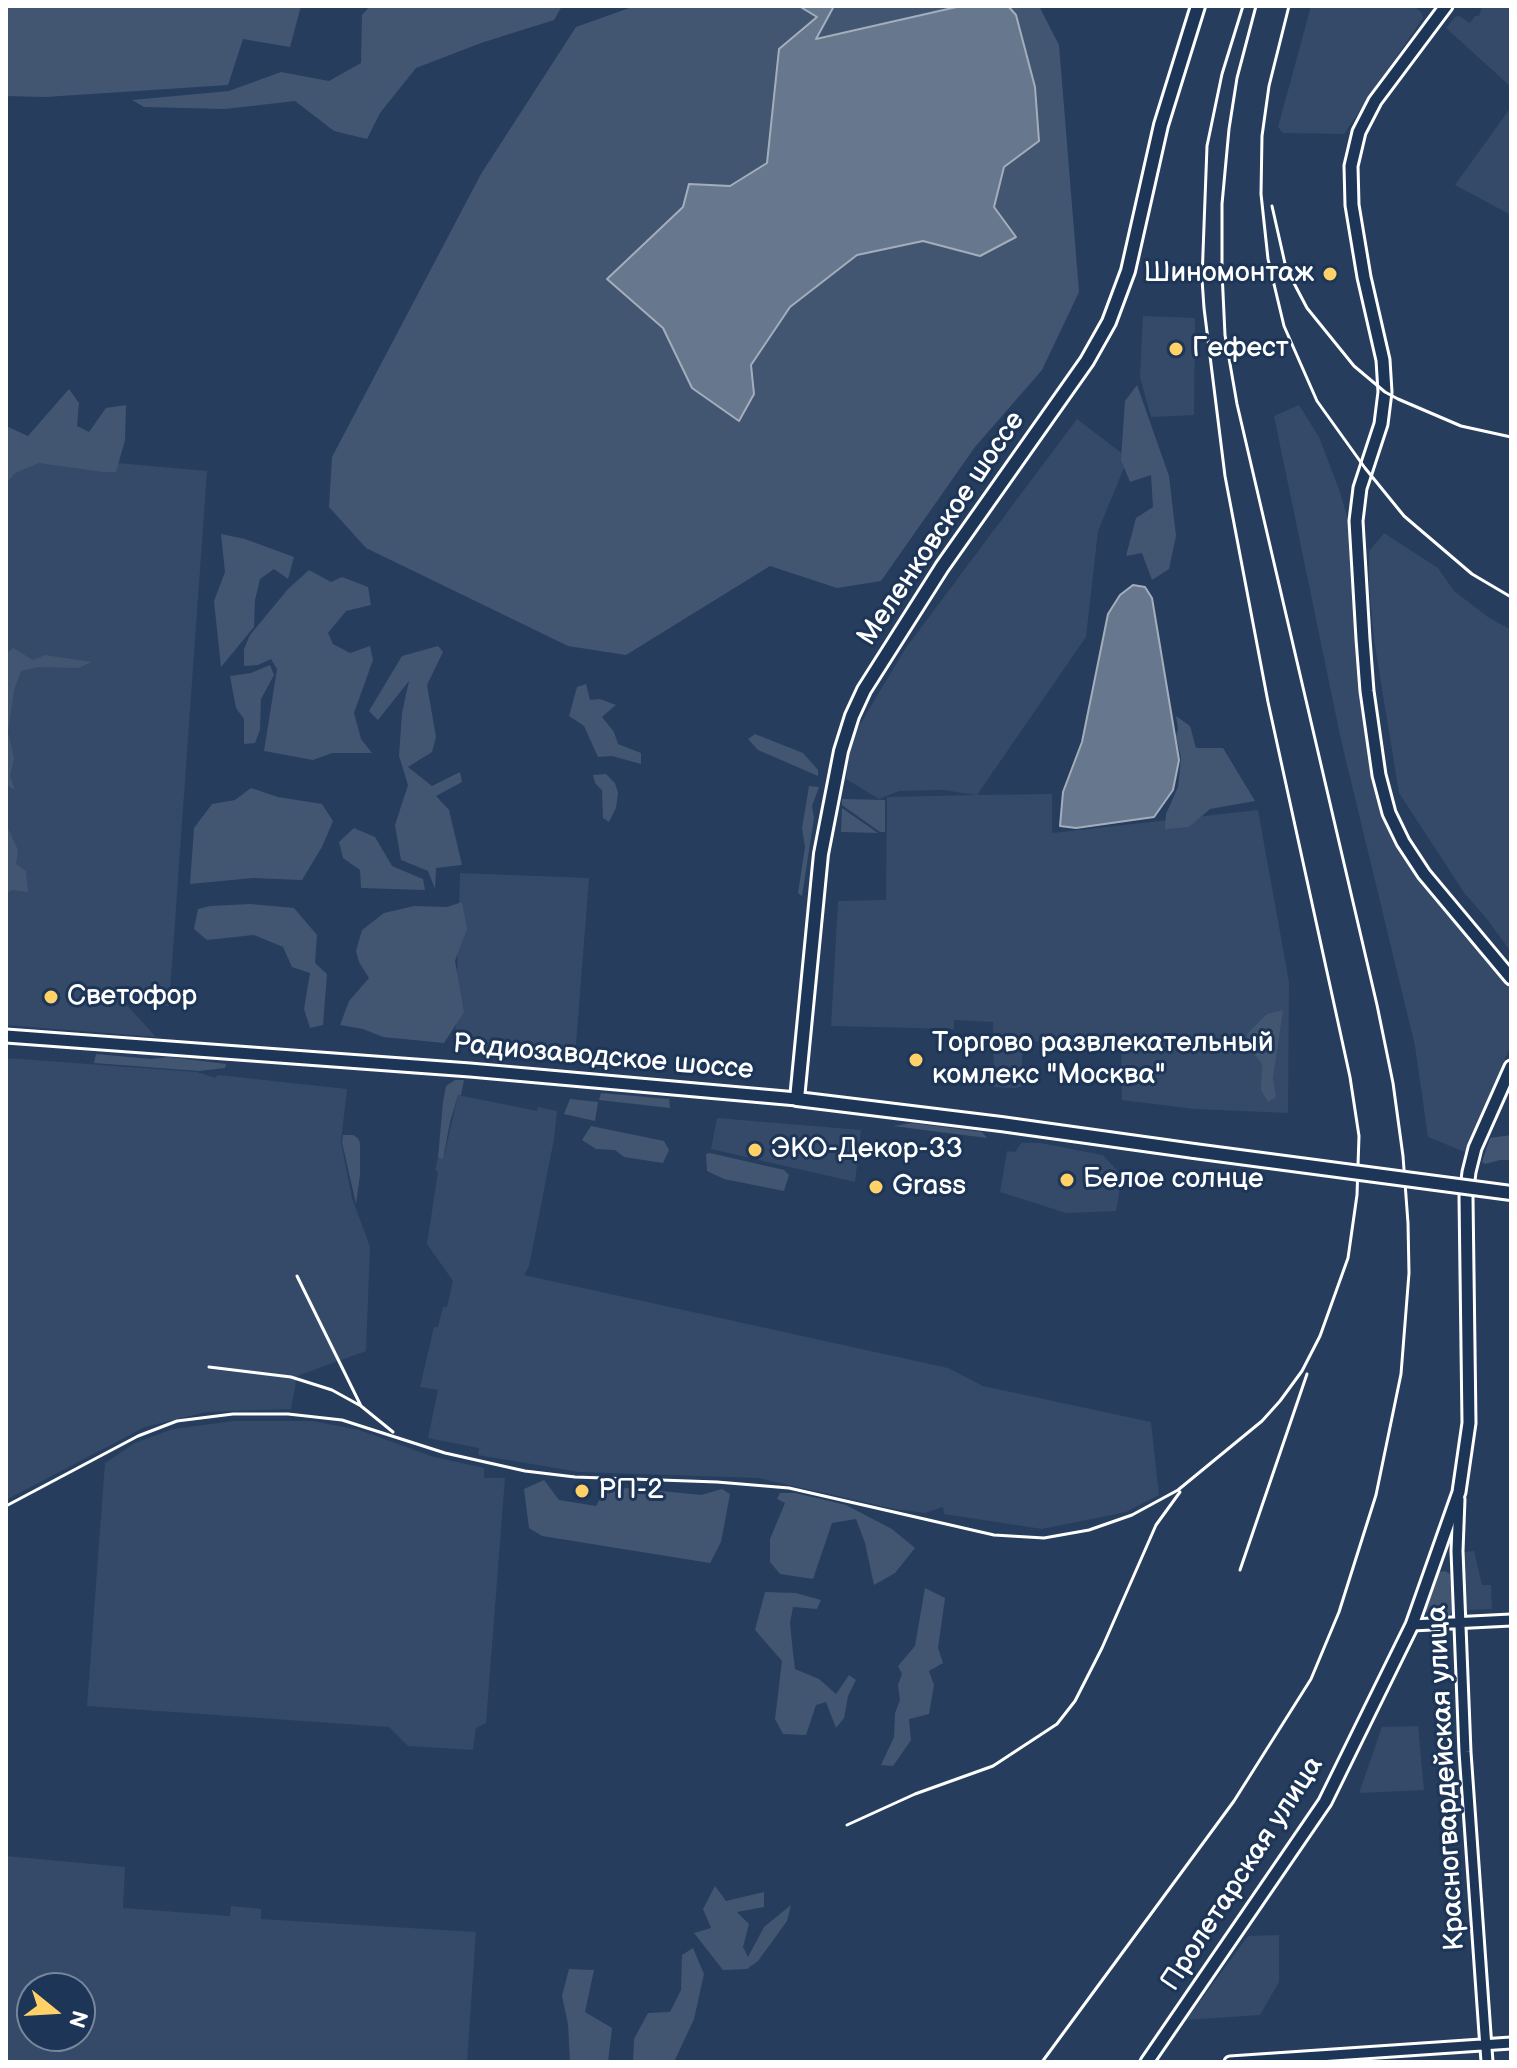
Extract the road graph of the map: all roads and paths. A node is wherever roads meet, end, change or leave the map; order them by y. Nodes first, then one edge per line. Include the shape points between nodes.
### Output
1 (1198, 6) edge
2 (1446, 6) edge
3 (1511, 978) edge
4 (6, 1036) edge
5 (1511, 1067) edge
6 (797, 1099) junction
7 (1511, 1193) edge
8 (1459, 1492) junction
9 (1511, 1620) edge
10 (1460, 1622) junction
11 (1412, 1625) junction
12 (1511, 2043) edge
13 (1486, 2045) junction
14 (1151, 2061) edge
15 (1263, 2061) edge
16 (1230, 2062) edge
17 (1487, 2062) edge

1 - 6 main road, Меленковское шоссе via 1161,125 1128,271 1109,322 942,567 852,716 821,854
2 - 3 street via 1375,101 1359,132 1351,166 1385,392 1356,521 1367,691 1379,775 1403,842
4 - 6 street, Радиозаводское шоссе
5 - 8 street, Пролетарская улица via 1475,1148 1466,1197 1469,1423
6 - 7 main road, Радиозаводское шоссе, bridge
8 - 10 street, Красногвардейская улица
8 - 11 street, Пролетарская улица
9 - 10 street
10 - 11 street
10 - 13 street, Красногвардейская улица
11 - 14 street, Пролетарская улица via 1325,1802
12 - 13 street
13 - 15 street
13 - 17 street, Красногвардейская улица
15 - 16 street

